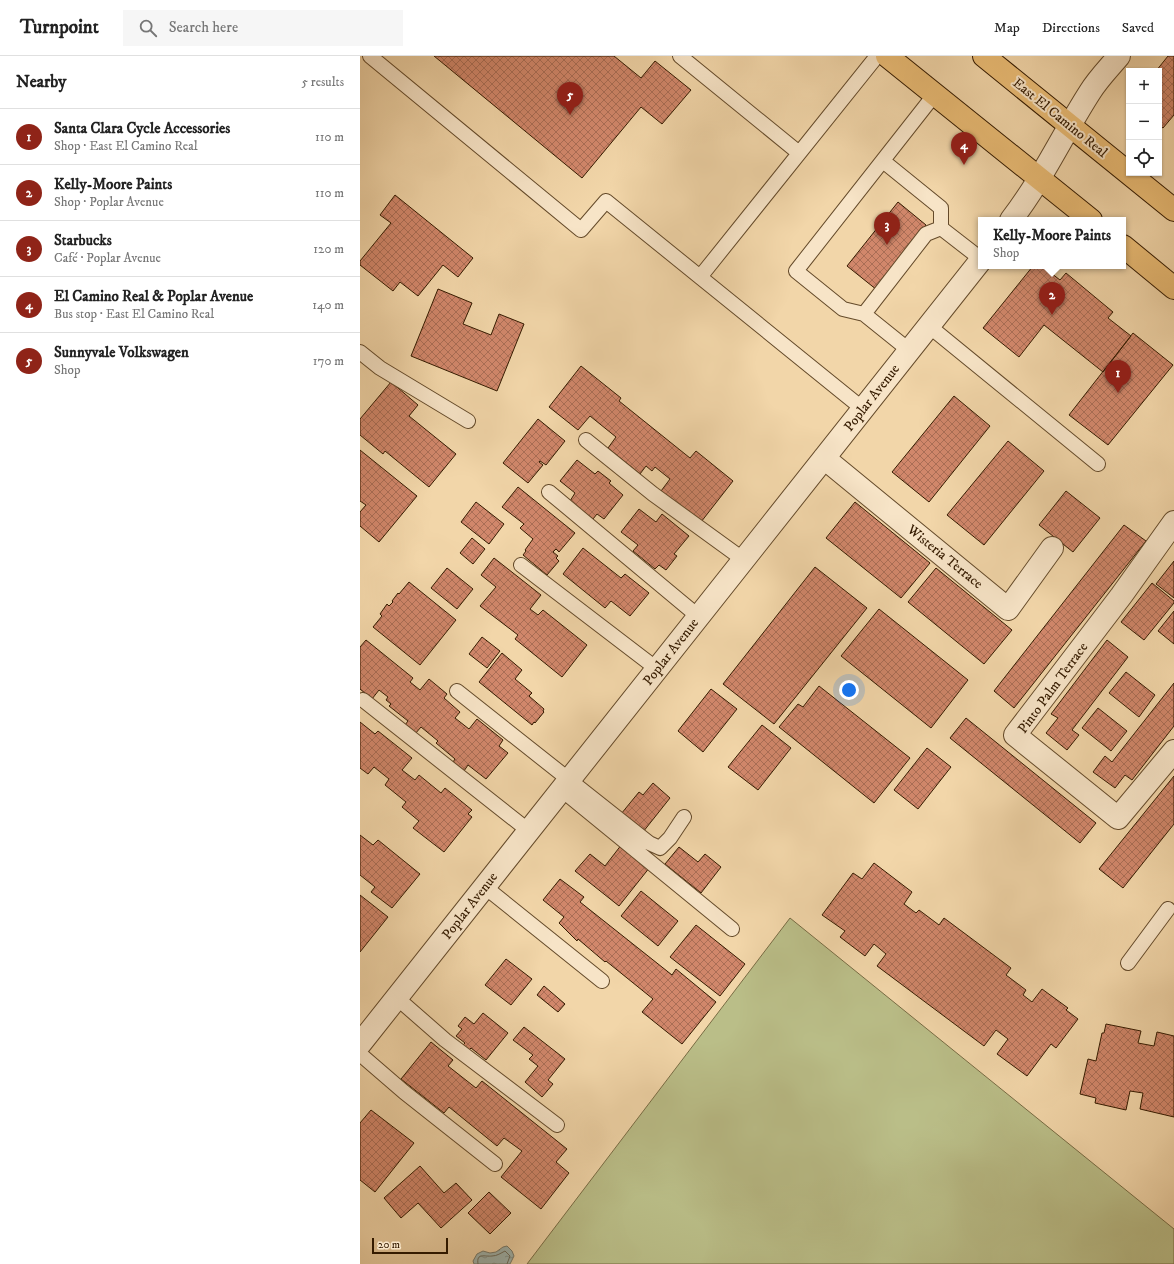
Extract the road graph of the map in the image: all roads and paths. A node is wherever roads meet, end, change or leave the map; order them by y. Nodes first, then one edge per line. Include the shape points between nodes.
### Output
1 (370, 56) edge
2 (680, 56) edge
3 (877, 56) edge
4 (887, 56) edge
5 (984, 56) edge
6 (1119, 56) edge
7 (935, 94) junction
8 (1069, 126) junction
9 (799, 153) junction
10 (883, 161) junction
11 (1039, 178) junction
12 (1174, 210) edge
13 (1014, 217) edge
14 (1087, 217) edge
15 (941, 228) junction
16 (1126, 248) edge
17 (978, 257) edge
18 (978, 263) edge
19 (700, 277) junction
20 (1174, 288) edge
21 (864, 314) junction
22 (930, 326) junction
23 (910, 351) junction
24 (360, 352) edge
25 (863, 409) junction
26 (468, 421) dead end
27 (586, 440) dead end
28 (824, 458) junction
29 (1098, 464) dead end
30 (549, 492) dead end
31 (1174, 522) edge
32 (1052, 548) dead end
33 (744, 560) junction
34 (521, 565) dead end
35 (698, 617) junction
36 (657, 669) junction
37 (457, 691) dead end
38 (363, 700) dead end
39 (1174, 751) edge
40 (566, 785) junction
41 (684, 817) dead end
42 (529, 831) junction
43 (485, 887) junction
44 (1168, 908) dead end
45 (732, 929) dead end
46 (1128, 962) dead end
47 (602, 981) dead end
48 (397, 998) junction
49 (360, 1044) edge
50 (360, 1054) edge
51 (557, 1125) dead end
52 (495, 1164) dead end

1 - 19 lane via 581,230 606,201
2 - 9 lane
3 - 9 lane
4 - 7 main road
5 - 8 main road, East El Camino Real
6 - 8 street via 1091,90
7 - 10 lane
7 - 11 main road
8 - 11 street
8 - 12 main road, East El Camino Real
9 - 19 lane
10 - 15 lane via 941,208
10 - 21 lane via 796,271 843,309
11 - 13 street
11 - 14 main road
15 - 17 lane
15 - 21 lane via 926,234
16 - 20 main road
18 - 22 street, Poplar Avenue
19 - 25 lane
21 - 23 lane
22 - 23 street, Poplar Avenue
22 - 29 lane
23 - 25 street, Poplar Avenue
24 - 26 lane via 380,368
25 - 28 street, Poplar Avenue
27 - 33 lane via 653,494
28 - 32 street, Wisteria Terrace via 1008,609
28 - 33 street, Poplar Avenue
30 - 35 lane
31 - 39 street, Pinto Palm Terrace via 1015,735 1118,818
33 - 35 street, Poplar Avenue
34 - 36 lane
35 - 36 street, Poplar Avenue
36 - 40 street, Poplar Avenue
37 - 40 lane
38 - 42 lane
40 - 41 lane via 648,843 660,848
40 - 42 street, Poplar Avenue
40 - 45 lane
42 - 43 street, Poplar Avenue
43 - 47 lane
43 - 48 street, Poplar Avenue
44 - 46 lane
48 - 49 street, Poplar Avenue
48 - 51 lane via 445,1040
50 - 52 lane

